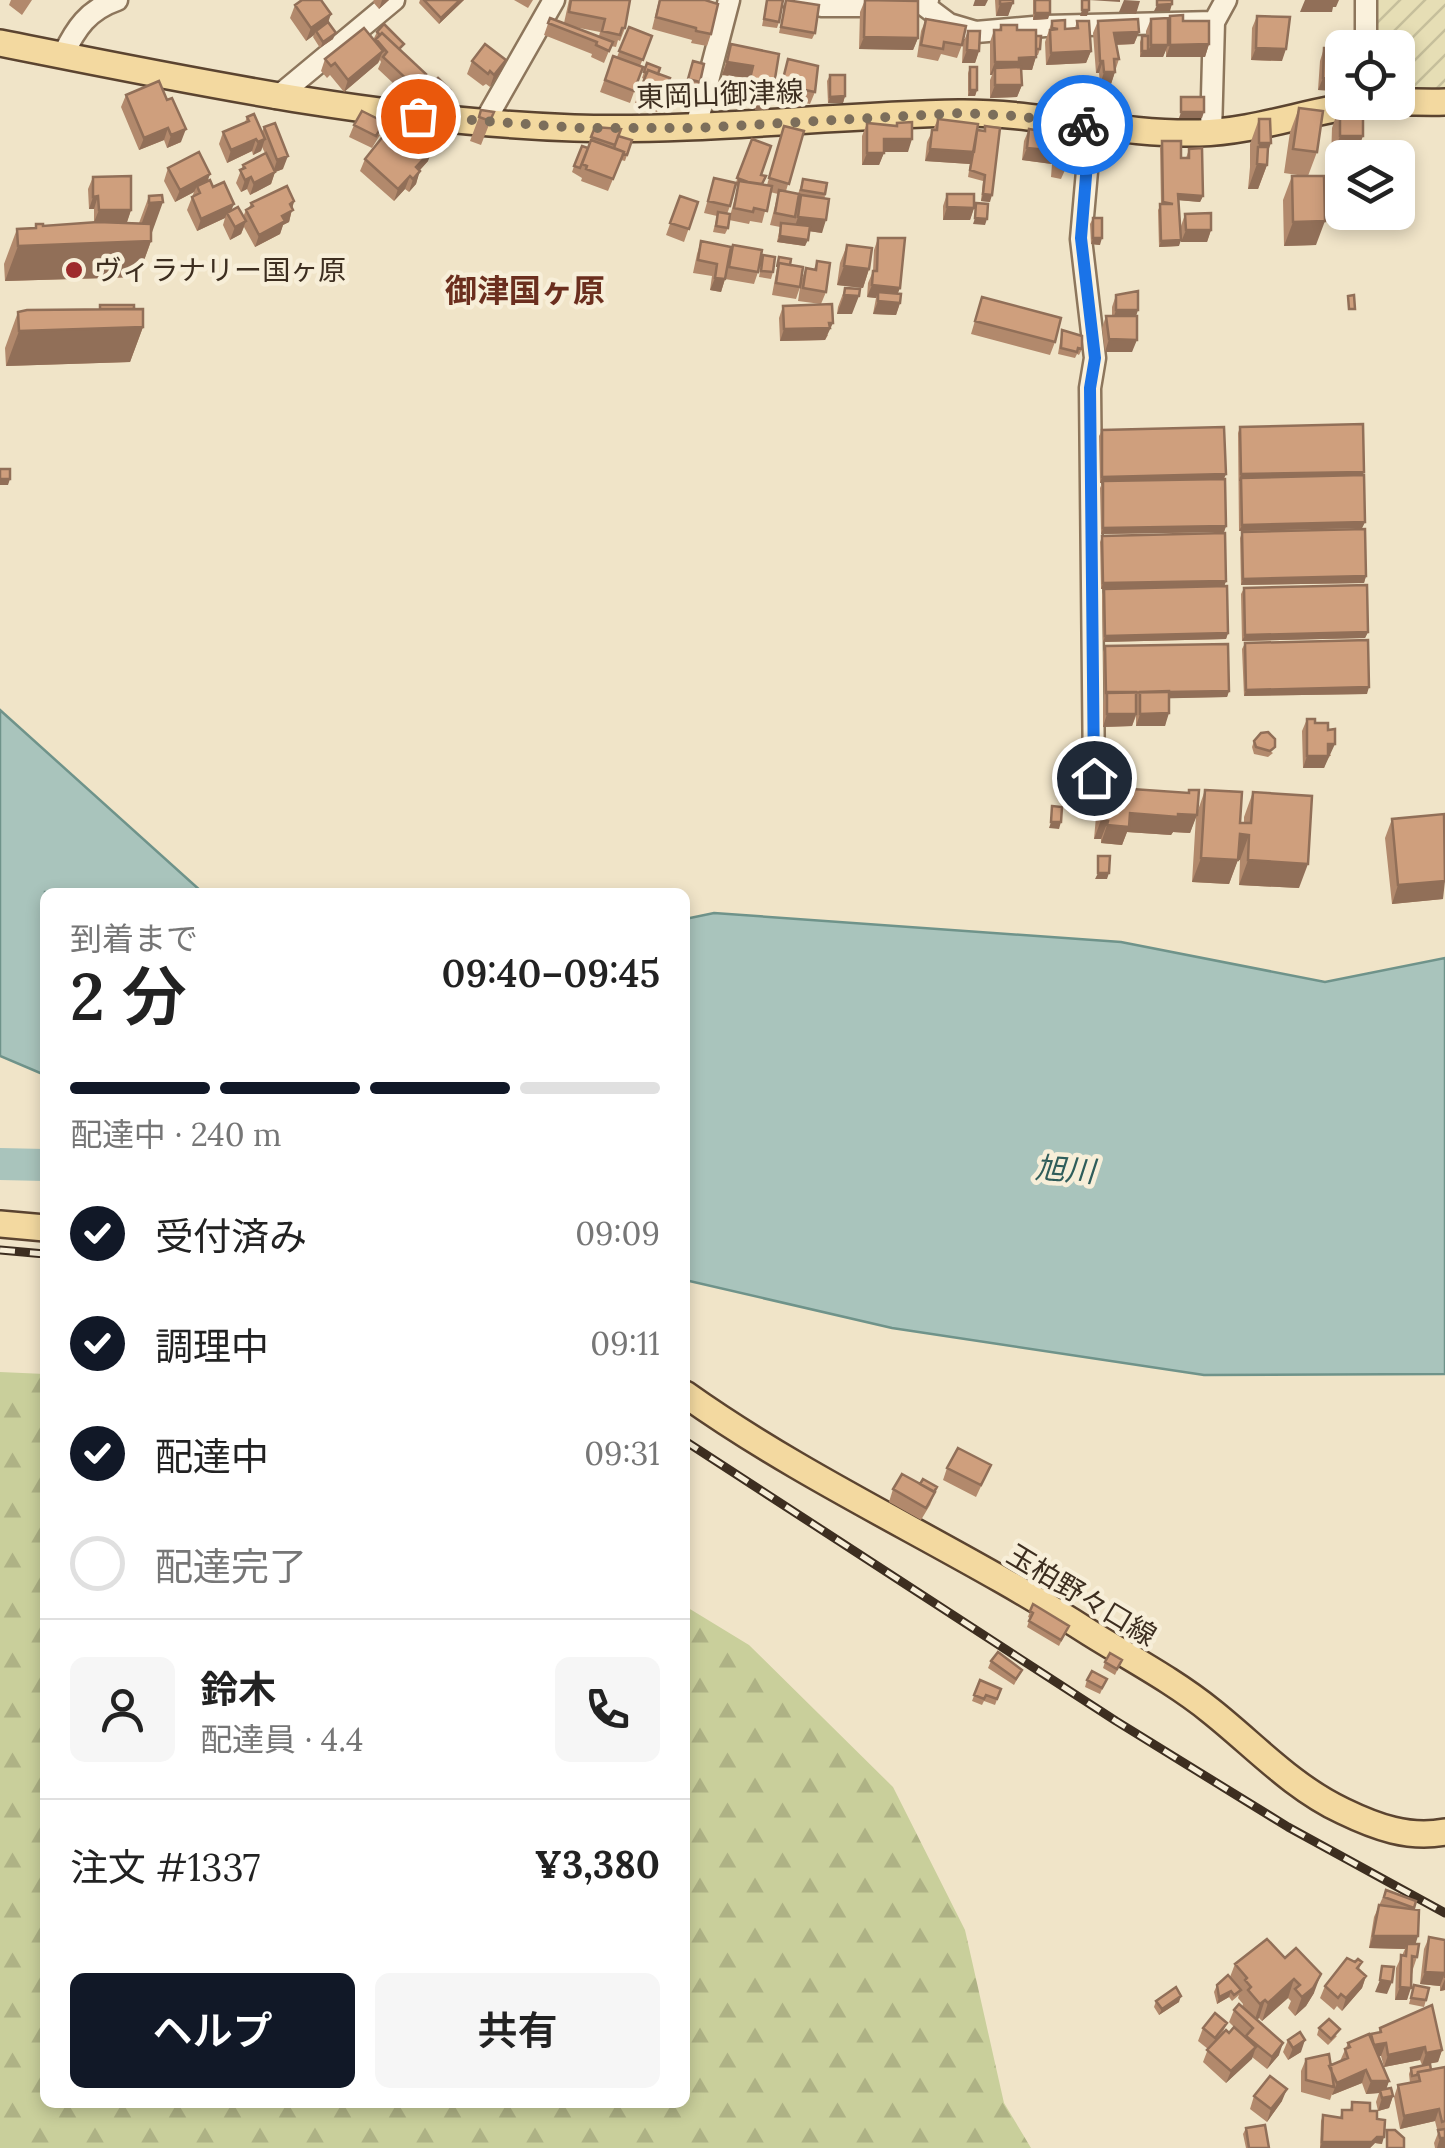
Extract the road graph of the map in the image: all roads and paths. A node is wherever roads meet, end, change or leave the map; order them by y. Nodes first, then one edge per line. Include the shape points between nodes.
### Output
1 (118, 0) edge
2 (394, 0) edge
3 (554, 0) edge
4 (728, 0) edge
5 (792, 0) edge
6 (1226, 0) edge
7 (1366, 0) edge
8 (926, 3) edge
9 (1214, 22) junction
10 (1366, 30) edge
11 (0, 42) edge
12 (64, 55) junction
13 (276, 98) junction
14 (1415, 102) edge
15 (1445, 102) edge
16 (1325, 111) edge
17 (484, 123) junction
18 (1090, 126) junction
19 (696, 128) junction
20 (1211, 133) junction
21 (1094, 778) dead end
22 (0, 1224) edge
23 (40, 1228) edge
24 (690, 1397) edge
25 (1445, 1832) edge

1 - 12 street via 84,18
2 - 13 street
3 - 17 street
4 - 19 street
5 - 8 street via 822,6
6 - 9 street
7 - 10 street
8 - 9 street via 949,24 976,32
9 - 20 street
11 - 12 main road, 東岡山御津線
12 - 13 main road, 東岡山御津線
13 - 17 main road, 東岡山御津線
14 - 15 main road, 東岡山御津線
16 - 20 main road, 東岡山御津線
17 - 19 main road, 東岡山御津線
18 - 19 main road, 東岡山御津線 via 960,113
18 - 20 main road, 東岡山御津線
18 - 21 street via 1081,238 1095,358
22 - 23 main road
24 - 25 main road, 玉柏野々口線 via 803,1470 1080,1626 1208,1708 1296,1784 1389,1829 1424,1836

